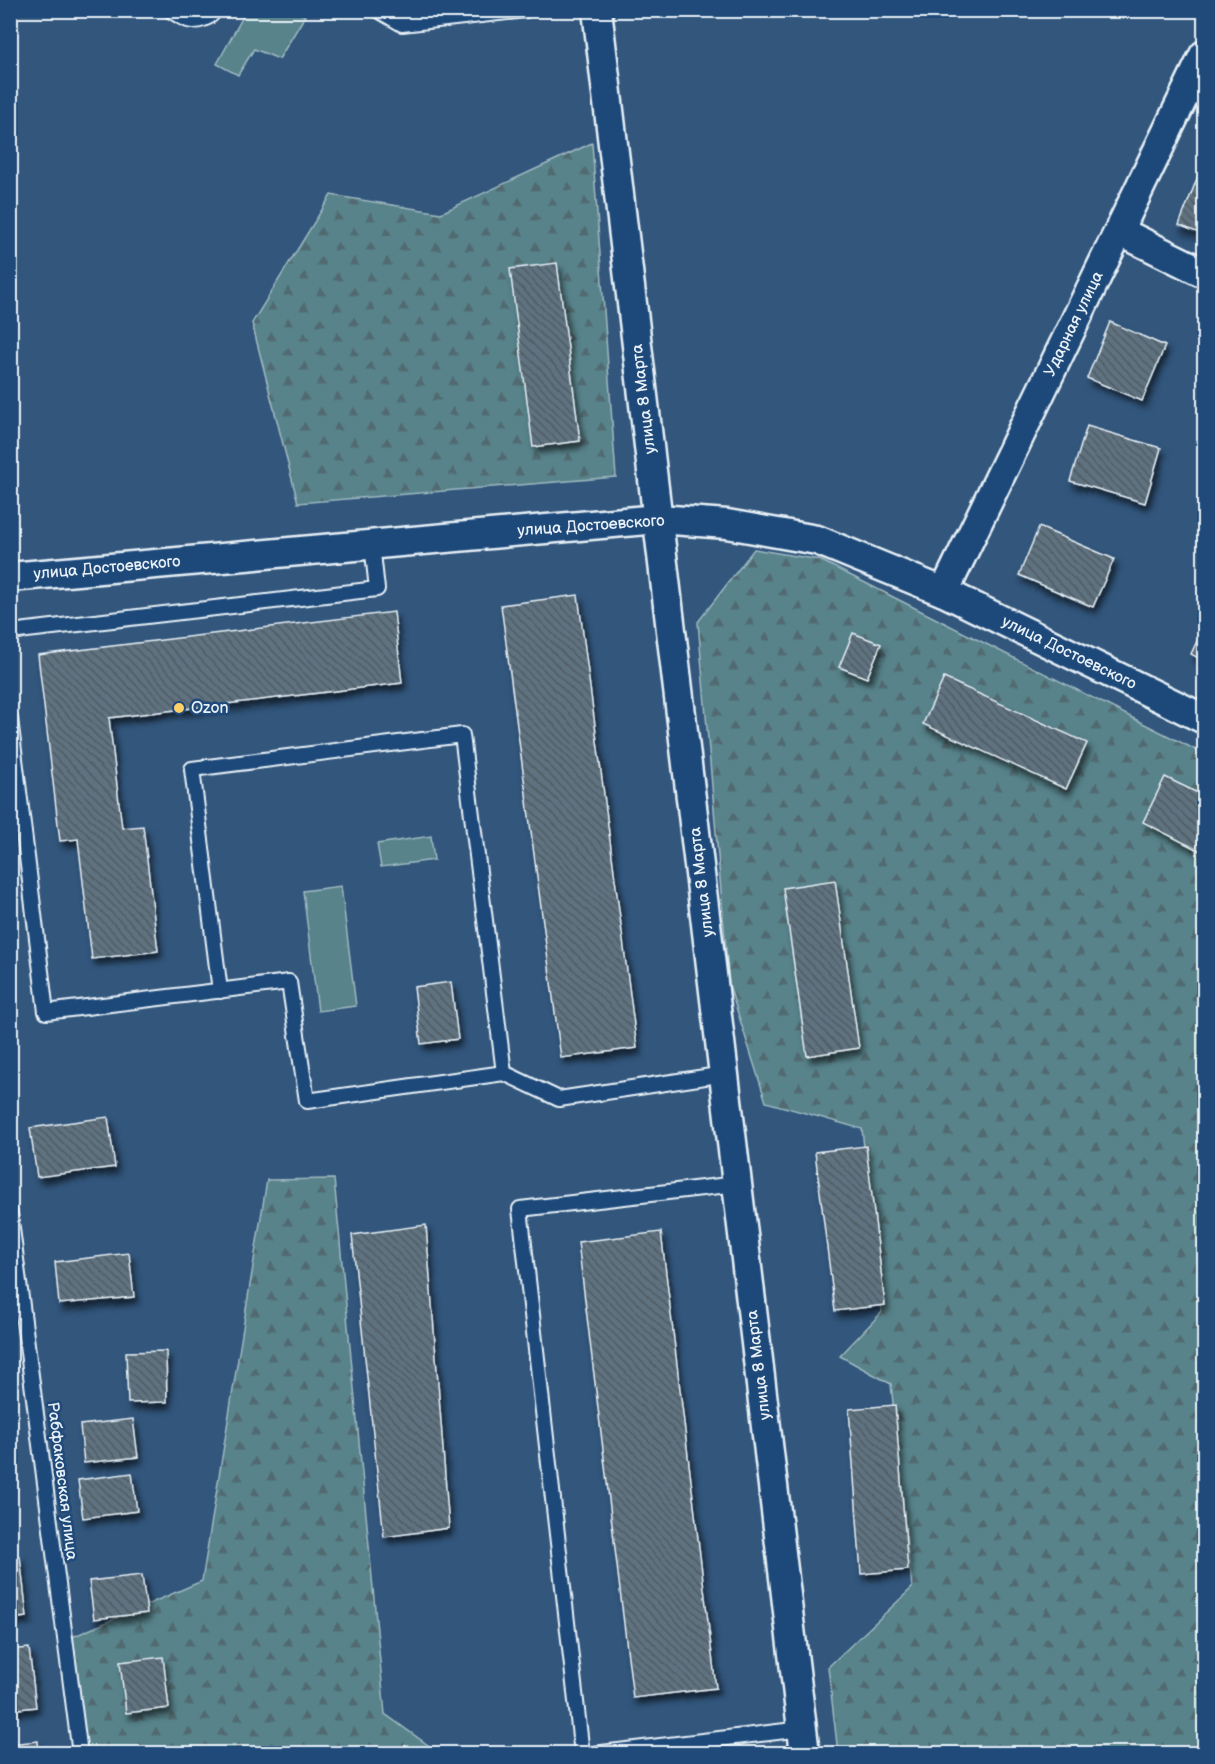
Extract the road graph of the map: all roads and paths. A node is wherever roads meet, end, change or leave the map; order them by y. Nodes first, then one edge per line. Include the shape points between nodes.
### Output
1 (170, 10) edge
2 (215, 10) edge
3 (378, 10) edge
4 (526, 10) edge
5 (597, 10) edge
6 (1204, 55) edge
7 (1119, 231) junction
8 (1204, 273) edge
9 (658, 519) junction
10 (372, 544) junction
11 (10, 577) edge
12 (944, 592) junction
13 (10, 632) edge
14 (10, 718) edge
15 (1204, 719) edge
16 (220, 991) junction
17 (504, 1073) junction
18 (724, 1074) junction
19 (737, 1184) junction
20 (10, 1213) edge
21 (804, 1741) edge
22 (80, 1754) edge
23 (582, 1754) edge
24 (593, 1754) edge

1 - 2 lane via 190,21 213,15
3 - 4 lane via 402,24
5 - 9 street, улица 8 Марта
6 - 7 street, Ударная улица
7 - 8 street
7 - 12 street, Ударная улица
9 - 10 street, улица Достоевского
9 - 12 street, улица Достоевского via 727,524 817,540
9 - 18 street, улица 8 Марта
10 - 11 street, улица Достоевского
10 - 13 lane via 377,589
12 - 15 street, улица Достоевского
14 - 16 lane via 46,1012
16 - 17 lane via 289,982 307,1101
16 - 17 lane via 192,769 462,735
17 - 18 lane via 559,1099
18 - 19 street, улица 8 Марта
19 - 21 street, улица 8 Марта
19 - 23 lane via 520,1209
20 - 22 lane, Рабфаковская улица
21 - 24 lane

